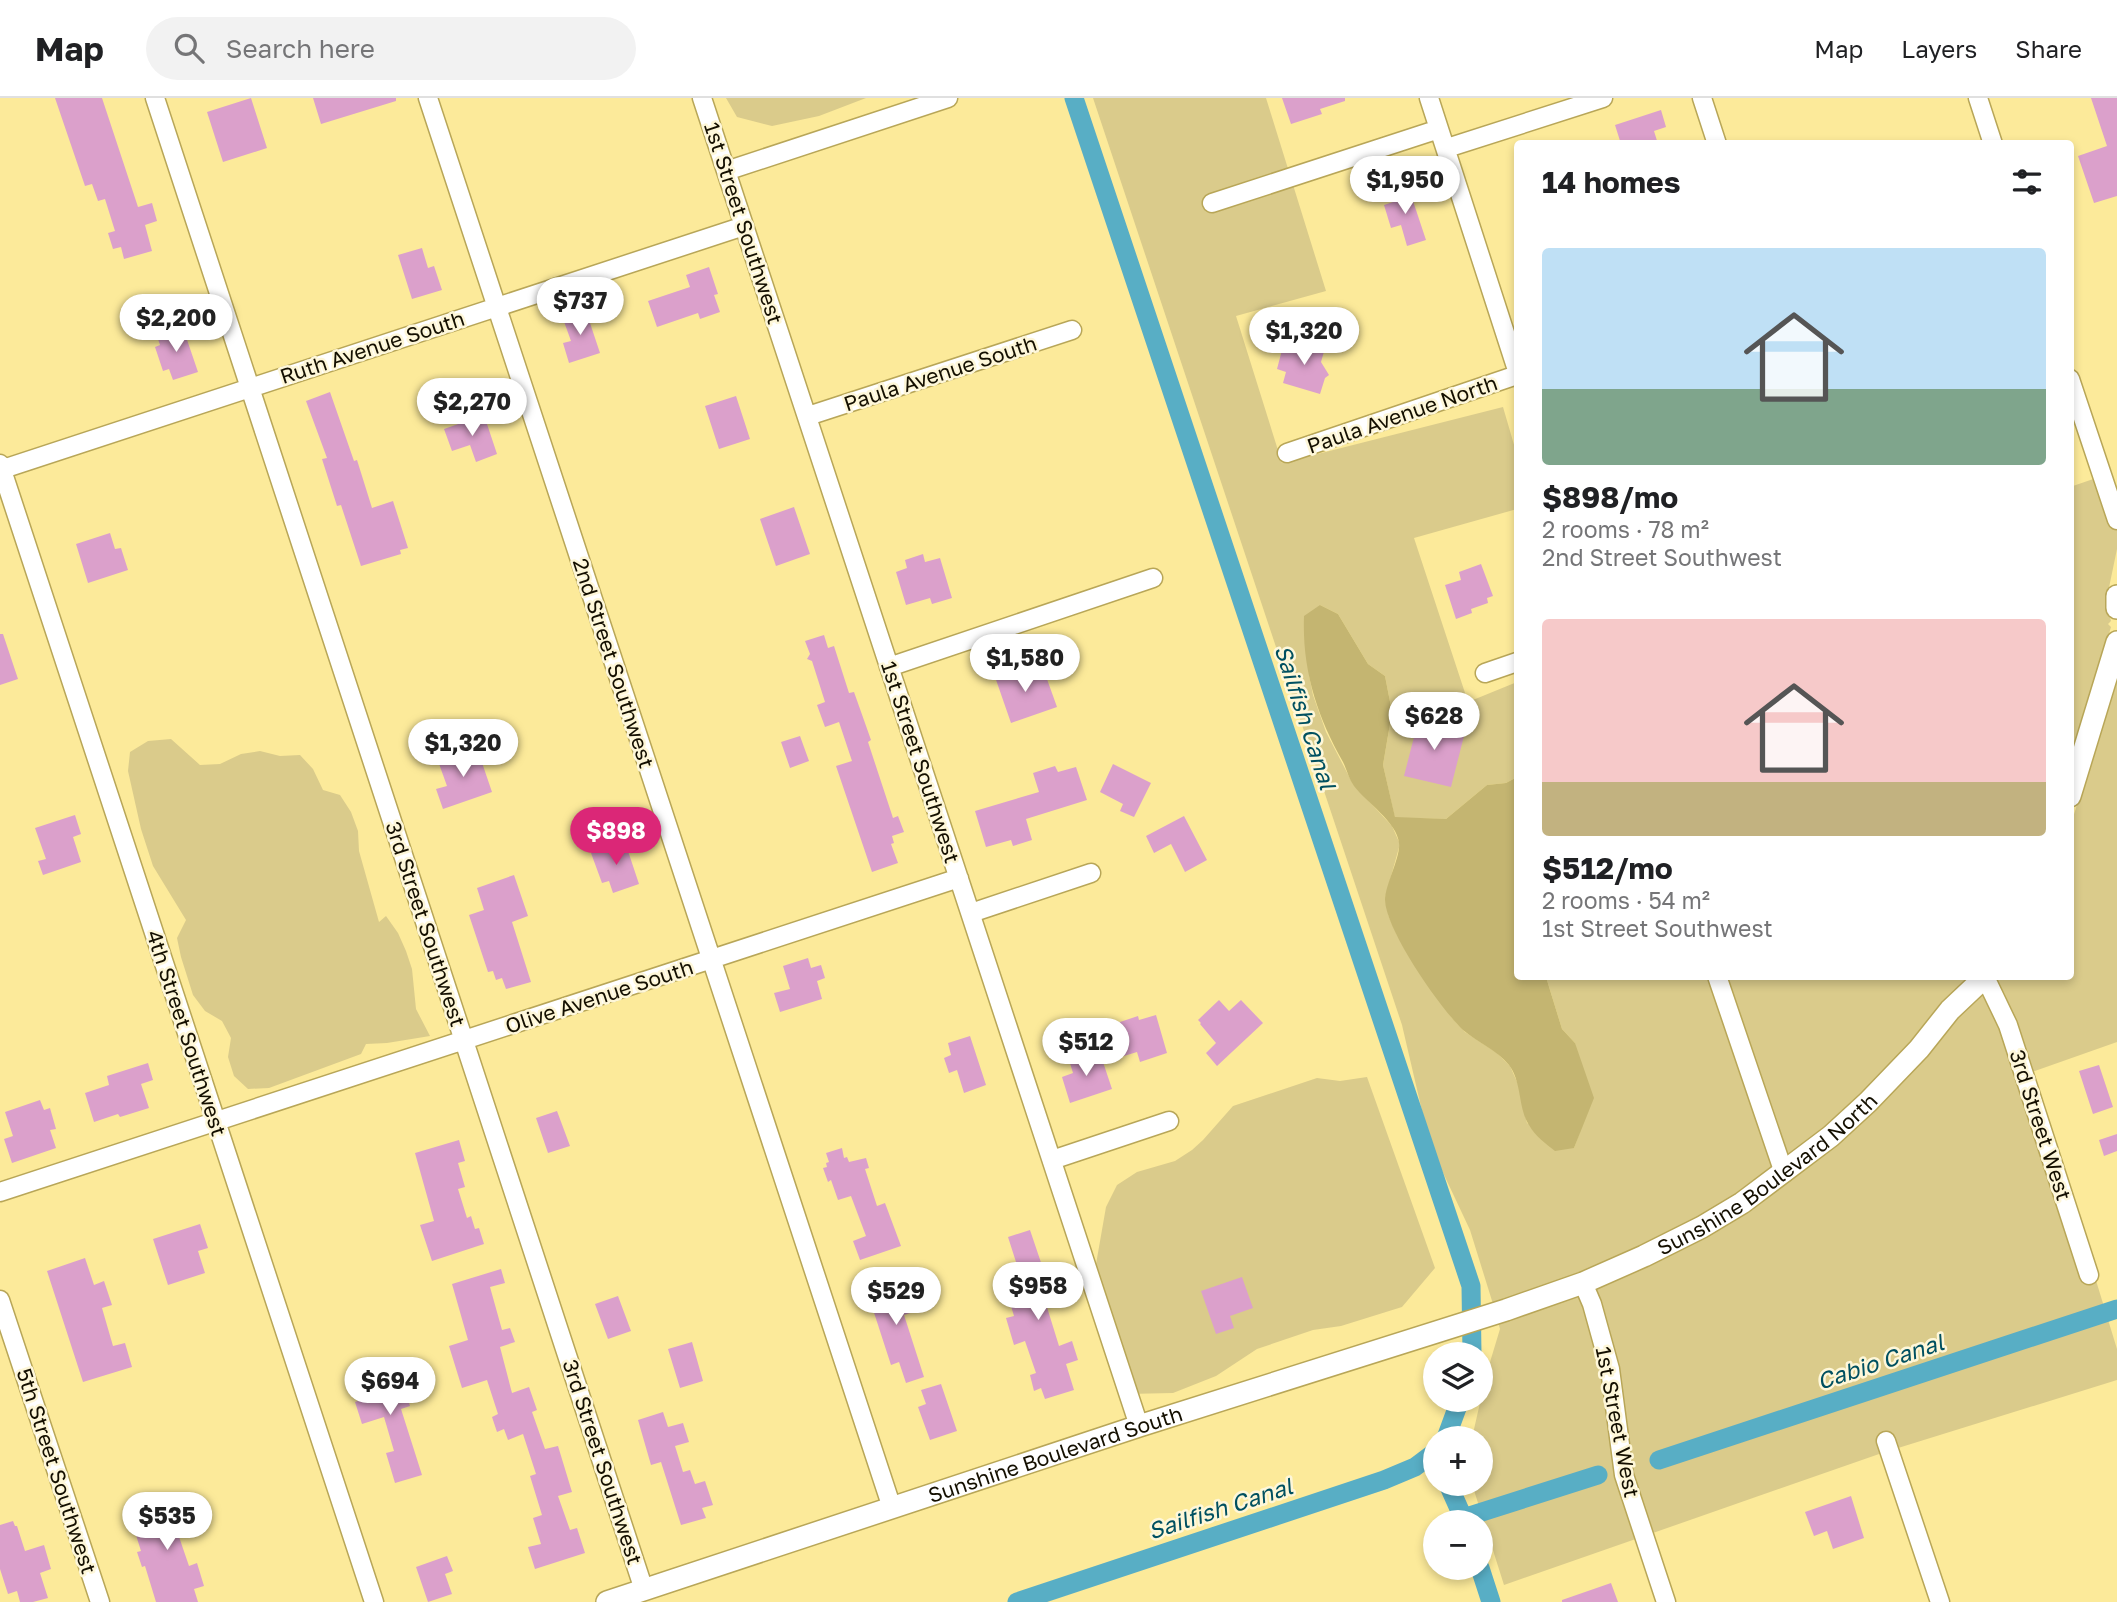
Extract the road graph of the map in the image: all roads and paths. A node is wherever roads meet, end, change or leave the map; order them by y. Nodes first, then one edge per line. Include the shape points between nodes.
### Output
1 (155, 98) edge
2 (428, 98) edge
3 (702, 98) edge
4 (948, 98) edge
5 (1429, 98) edge
6 (1602, 98) edge
7 (1702, 98) edge
8 (1978, 98) edge
9 (1439, 128) junction
10 (1716, 140) edge
11 (1992, 140) edge
12 (1447, 148) junction
13 (726, 171) junction
14 (1212, 203) dead end
15 (744, 226) junction
16 (497, 306) junction
17 (1072, 330) dead end
18 (1514, 360) edge
19 (1514, 376) edge
20 (250, 387) junction
21 (2074, 391) edge
22 (808, 416) junction
23 (1287, 453) dead end
24 (1, 468) edge
25 (2117, 520) edge
26 (1153, 578) dead end
27 (2117, 596) edge
28 (2117, 608) edge
29 (2117, 642) edge
30 (1514, 663) edge
31 (889, 667) junction
32 (1485, 673) dead end
33 (2074, 783) edge
34 (1091, 873) dead end
35 (959, 877) junction
36 (971, 913) junction
37 (712, 959) junction
38 (1718, 980) edge
39 (1982, 980) edge
40 (1986, 980) edge
41 (464, 1040) junction
42 (216, 1121) junction
43 (1169, 1121) dead end
44 (1052, 1160) junction
45 (1784, 1173) junction
46 (0, 1192) edge
47 (2089, 1275) dead end
48 (1583, 1283) junction
49 (0, 1300) edge
50 (1506, 1310) joint
51 (1139, 1426) junction
52 (1886, 1441) dead end
53 (892, 1508) junction
54 (644, 1590) junction
55 (100, 1602) edge
56 (374, 1602) edge
57 (607, 1602) edge
58 (1666, 1602) edge
59 (1940, 1602) edge

1 - 20 street, 3rd Street Southwest
2 - 16 street, 2nd Street Southwest
3 - 13 street, 1st Street Southwest
4 - 13 street
5 - 9 street
6 - 12 street
7 - 10 street
8 - 11 street
9 - 12 street
9 - 14 street
12 - 18 street
13 - 15 street, 1st Street Southwest
15 - 16 street, Ruth Avenue South
15 - 22 street, 1st Street Southwest
16 - 20 street, Ruth Avenue South
16 - 37 street, 2nd Street Southwest
17 - 22 street, Paula Avenue South
19 - 23 street, Paula Avenue North
20 - 24 street, Ruth Avenue South
20 - 41 street, 3rd Street Southwest
21 - 25 street
22 - 31 street, 1st Street Southwest
24 - 42 street, 4th Street Southwest
26 - 31 street
27 - 28 street
29 - 33 street
30 - 32 street
31 - 35 street, 1st Street Southwest
34 - 36 street
35 - 36 street, 1st Street Southwest
35 - 37 street, Olive Avenue South
36 - 44 street, 1st Street Southwest
37 - 41 street, Olive Avenue South
37 - 53 street, 2nd Street Southwest
38 - 45 street
39 - 45 street, Sunshine Boulevard North via 1868,1102
40 - 47 street, 3rd Street West via 2008,1025
41 - 42 street, Olive Avenue South
41 - 54 street, 3rd Street Southwest
42 - 46 street, Olive Avenue South
42 - 56 street, 4th Street Southwest
43 - 44 street
44 - 51 street, 1st Street Southwest
45 - 48 street, Sunshine Boulevard North via 1702,1227
48 - 50 street, Sunshine Boulevard North
48 - 58 street, 1st Street West via 1611,1369 1625,1475
49 - 55 street, 5th Street Southwest
50 - 51 street, Sunshine Boulevard South
51 - 53 street, Sunshine Boulevard South
52 - 59 street
53 - 54 street, Sunshine Boulevard South
54 - 57 street, Sunshine Boulevard South

